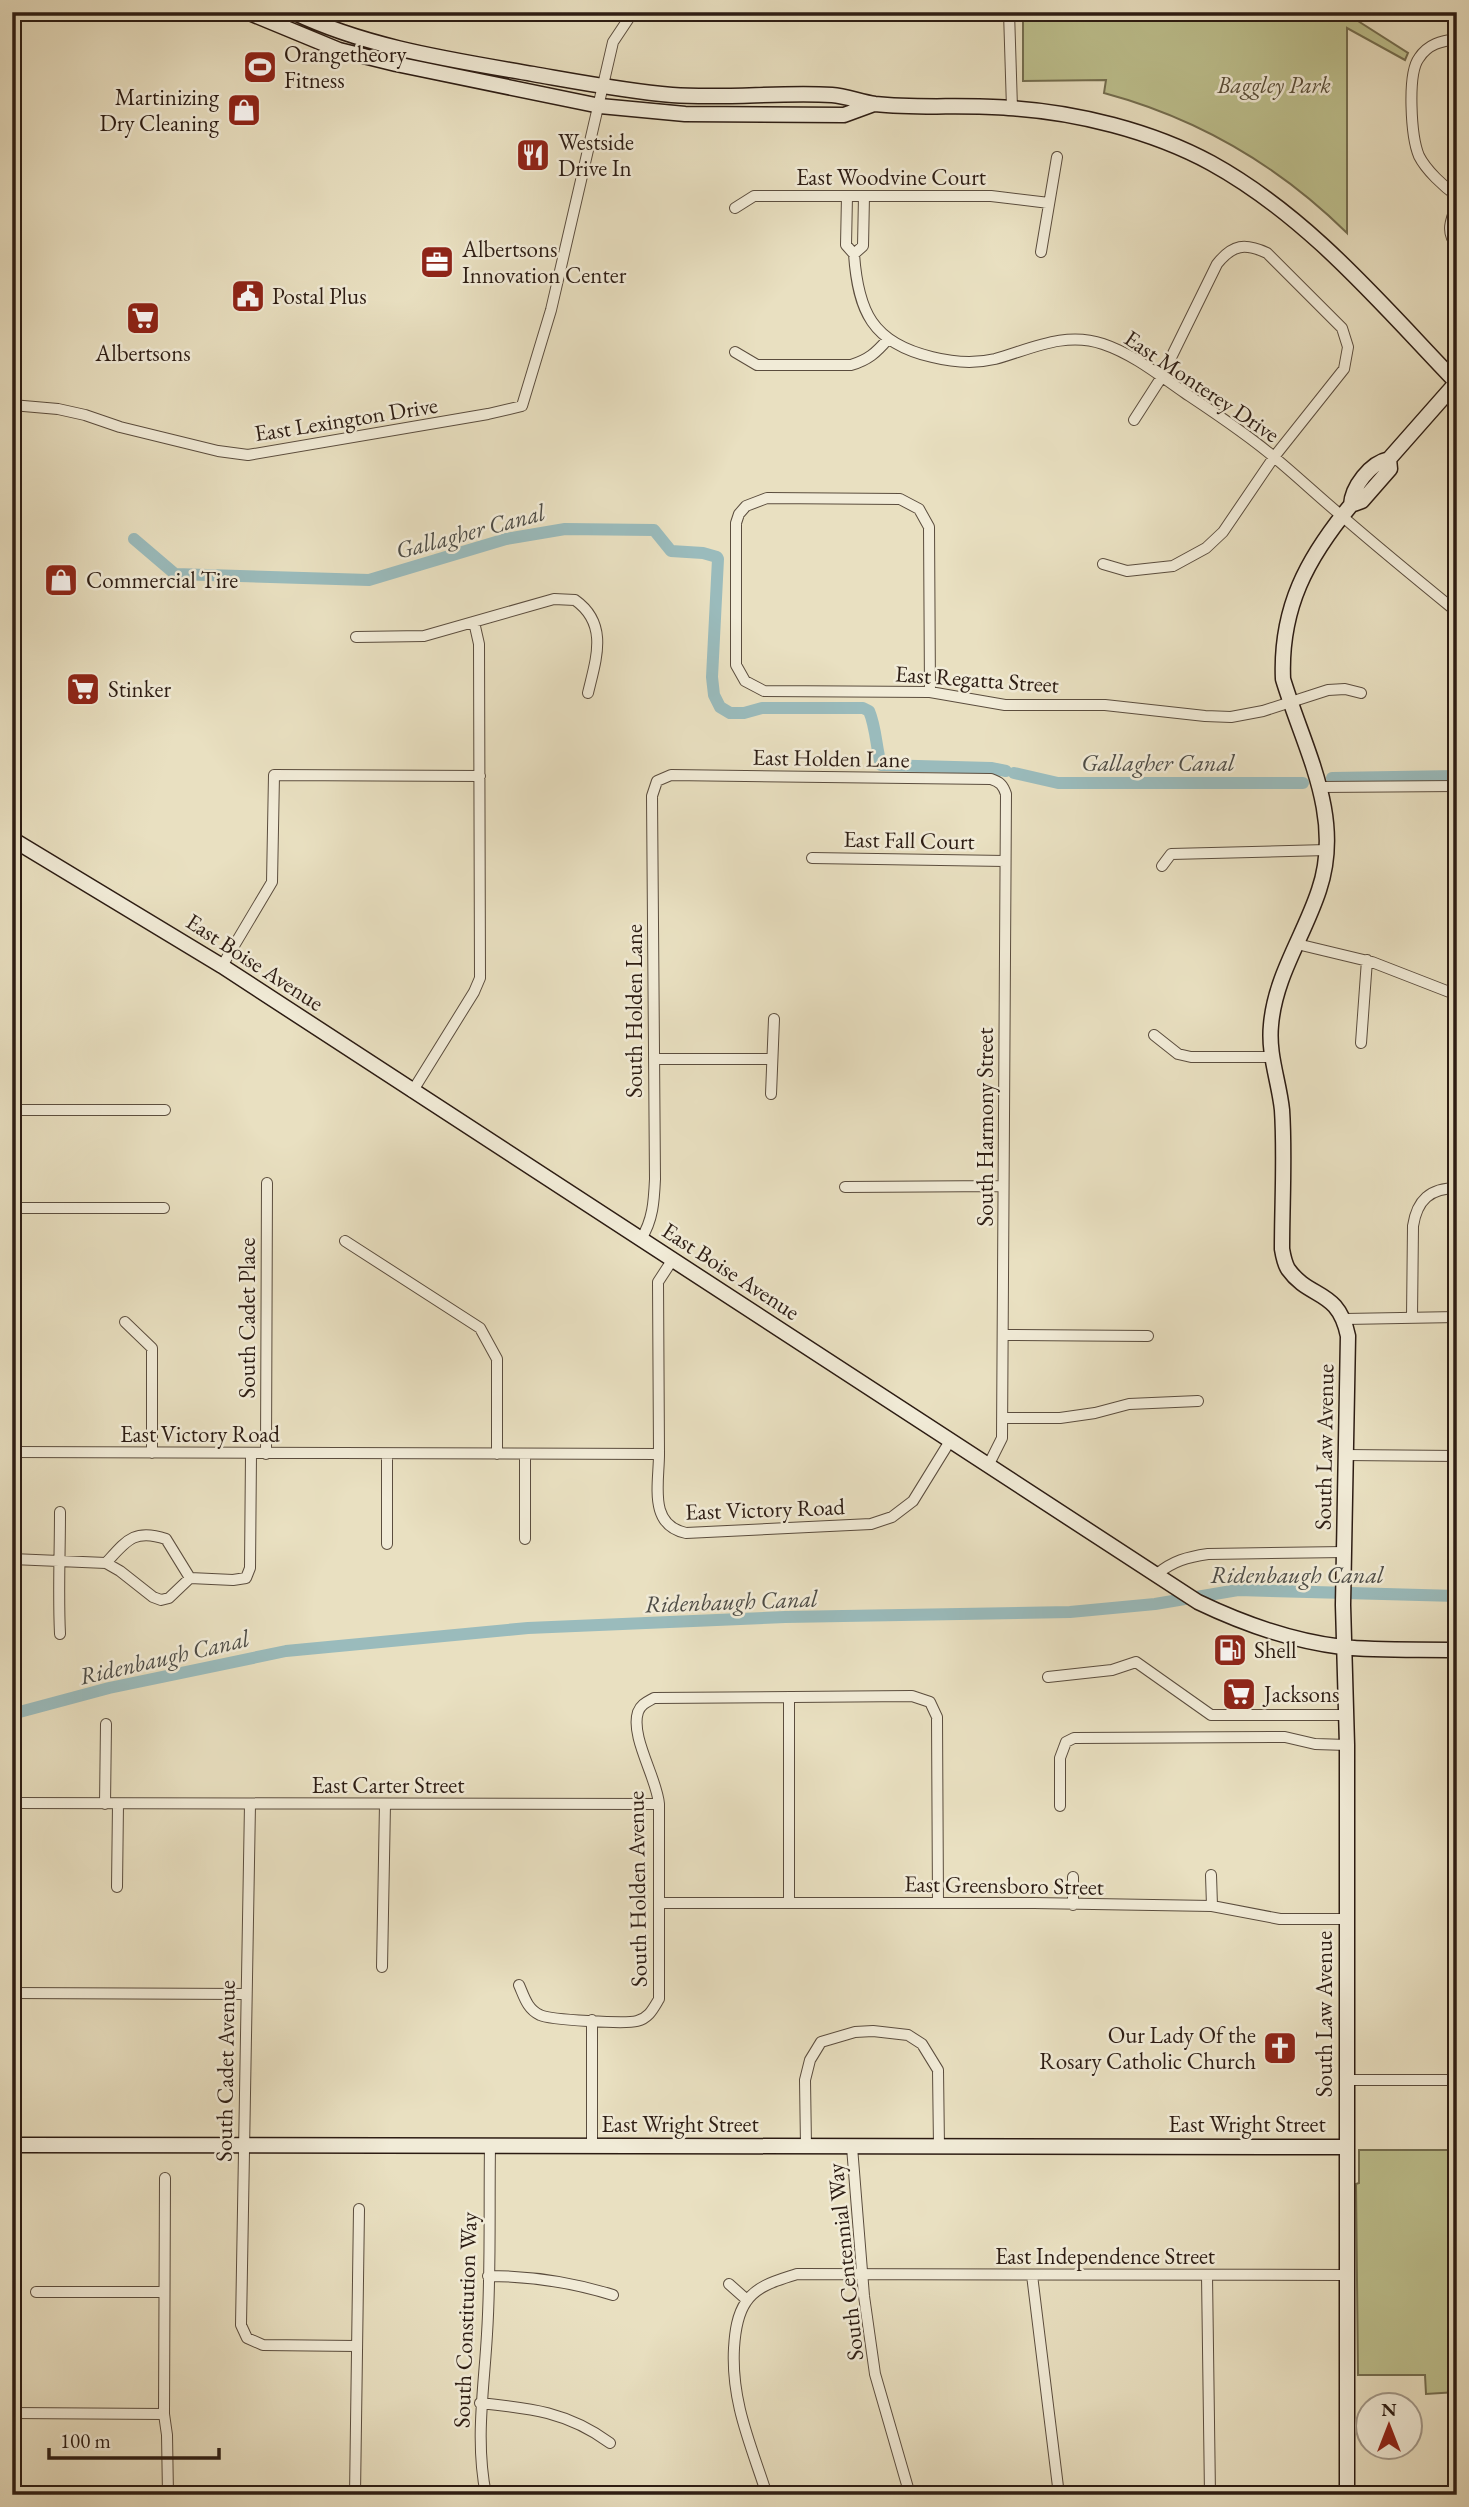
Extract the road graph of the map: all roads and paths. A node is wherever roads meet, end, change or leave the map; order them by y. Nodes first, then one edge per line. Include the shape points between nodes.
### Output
1 (247, 12) edge
2 (293, 12) edge
3 (633, 12) edge
4 (823, 12) edge
5 (904, 12) edge
6 (1009, 12) edge
7 (1457, 39) edge
8 (604, 86) junction
9 (876, 104) junction
10 (600, 106) junction
11 (1012, 108) junction
12 (1057, 158) dead end
13 (847, 196) junction
14 (864, 196) junction
15 (1457, 196) edge
16 (1049, 203) junction
17 (1457, 204) edge
18 (735, 208) dead end
19 (1457, 246) edge
20 (1041, 252) dead end
21 (854, 254) junction
22 (888, 340) junction
23 (735, 352) dead end
24 (1161, 377) junction
25 (1457, 383) edge
26 (12, 405) edge
27 (1134, 420) dead end
28 (1274, 457) junction
29 (1346, 511) junction
30 (1103, 564) dead end
31 (1457, 612) edge
32 (474, 622) junction
33 (356, 637) dead end
34 (930, 692) junction
35 (588, 693) dead end
36 (1361, 693) dead end
37 (1290, 702) junction
38 (480, 776) junction
39 (657, 781) joint
40 (1004, 786) joint
41 (1457, 786) edge
42 (1321, 787) junction
43 (12, 839) edge
44 (1327, 850) junction
45 (812, 858) dead end
46 (1005, 860) junction
47 (1162, 866) dead end
48 (1297, 944) junction
49 (1367, 960) junction
50 (222, 966) junction
51 (1457, 995) edge
52 (774, 1019) dead end
53 (1154, 1035) dead end
54 (1362, 1043) dead end
55 (1271, 1057) junction
56 (654, 1059) junction
57 (772, 1059) junction
58 (412, 1092) junction
59 (771, 1094) dead end
60 (12, 1110) edge
61 (165, 1110) dead end
62 (267, 1183) dead end
63 (1003, 1186) junction
64 (845, 1187) dead end
65 (1457, 1188) edge
66 (12, 1208) edge
67 (164, 1208) dead end
68 (641, 1239) junction
69 (345, 1241) dead end
70 (673, 1259) junction
71 (1412, 1317) junction
72 (1457, 1317) edge
73 (1345, 1319) junction
74 (125, 1322) dead end
75 (1003, 1335) junction
76 (1148, 1336) dead end
77 (1198, 1401) dead end
78 (1002, 1418) junction
79 (950, 1441) junction
80 (12, 1452) edge
81 (152, 1453) junction
82 (251, 1454) junction
83 (266, 1454) junction
84 (387, 1454) junction
85 (497, 1454) junction
86 (525, 1454) junction
87 (659, 1454) junction
88 (1346, 1455) junction
89 (1457, 1457) edge
90 (988, 1466) junction
91 (60, 1512) dead end
92 (525, 1539) dead end
93 (387, 1544) dead end
94 (1345, 1552) junction
95 (12, 1559) edge
96 (60, 1561) junction
97 (106, 1563) junction
98 (1157, 1574) junction
99 (190, 1578) junction
100 (60, 1634) dead end
101 (1345, 1647) junction
102 (1457, 1650) edge
103 (1048, 1676) dead end
104 (789, 1697) junction
105 (1346, 1715) junction
106 (106, 1724) dead end
107 (1347, 1745) junction
108 (12, 1803) edge
109 (105, 1804) junction
110 (118, 1804) junction
111 (250, 1804) junction
112 (385, 1804) junction
113 (659, 1804) junction
114 (1060, 1806) dead end
115 (1211, 1875) dead end
116 (1073, 1877) dead end
117 (117, 1887) dead end
118 (659, 1903) junction
119 (789, 1903) junction
120 (938, 1903) junction
121 (1073, 1905) junction
122 (1212, 1906) junction
123 (1347, 1919) junction
124 (382, 1967) dead end
125 (519, 1985) dead end
126 (12, 1993) edge
127 (246, 1994) junction
128 (592, 2020) junction
129 (1347, 2080) junction
130 (1457, 2080) edge
131 (12, 2146) edge
132 (243, 2146) junction
133 (490, 2146) junction
134 (592, 2146) junction
135 (806, 2146) junction
136 (852, 2147) junction
137 (939, 2147) junction
138 (1347, 2147) junction
139 (165, 2178) dead end
140 (359, 2209) dead end
141 (862, 2274) junction
142 (1032, 2275) junction
143 (1207, 2275) junction
144 (1347, 2275) junction
145 (488, 2276) junction
146 (729, 2284) dead end
147 (36, 2292) dead end
148 (164, 2292) junction
149 (613, 2295) dead end
150 (747, 2300) junction
151 (356, 2346) junction
152 (480, 2403) junction
153 (12, 2413) edge
154 (164, 2414) junction
155 (610, 2443) dead end
156 (168, 2495) edge
157 (355, 2495) edge
158 (486, 2495) edge
159 (767, 2495) edge
160 (910, 2495) edge
161 (1059, 2495) edge
162 (1210, 2495) edge
163 (1347, 2495) edge

1 - 10 street via 339,50
2 - 8 street via 384,45
3 - 8 street via 613,42
4 - 5 street
6 - 11 street
7 - 15 street via 1440,41 1418,59 1413,124 1420,157
8 - 9 street via 673,95 834,95
8 - 10 street
9 - 10 street via 844,115 685,114
9 - 11 street
10 - 26 street, East Lexington Drive via 551,310 522,406 248,455 58,409
11 - 25 street via 1108,123 1212,163 1279,206 1338,259
12 - 16 street
13 - 14 street, East Woodvine Court
13 - 18 street, East Woodvine Court via 754,196
13 - 21 street, East Monterey Drive via 846,245
14 - 16 street, East Woodvine Court via 991,196
14 - 21 street, East Monterey Drive via 863,246
16 - 20 street
17 - 19 street via 1450,226
21 - 22 street, East Monterey Drive via 862,304
22 - 23 street via 875,355 851,365 757,365
22 - 24 street, East Monterey Drive via 911,352 950,361 993,359 1068,340 1101,343
24 - 27 street
24 - 28 street, East Monterey Drive
24 - 28 street via 1224,255 1237,247 1267,253 1342,328 1348,347 1344,369
25 - 29 street via 1389,459 1378,461 1352,492
28 - 29 street, East Monterey Drive
28 - 30 street via 1223,532 1206,548 1173,566 1143,571
29 - 31 street, East Monterey Drive
29 - 37 street via 1309,561 1293,602 1283,660
32 - 33 street via 424,636
32 - 35 street via 554,600 575,600 593,618 596,631 596,659
32 - 38 street via 479,644
34 - 34 street, East Regatta Street via 929,527 919,509 900,499 767,498 746,506 736,523 736,666 745,681 764,691
34 - 37 street, East Regatta Street via 1005,705 1105,705 1205,716 1247,715
36 - 37 street, East Regatta Street via 1328,690
37 - 42 street
38 - 50 street via 274,775 272,882
38 - 58 street via 480,978
39 - 40 street, East Holden Lane via 671,775 991,779
39 - 56 street, South Holden Lane via 652,796
40 - 46 street, South Harmony Street
41 - 42 street
42 - 44 street
43 - 50 street, East Boise Avenue
44 - 47 street via 1171,854
44 - 48 street via 1325,872
45 - 46 street, East Fall Court
46 - 63 street, South Harmony Street
48 - 49 street
48 - 55 street via 1273,1005
49 - 51 street
49 - 54 street
50 - 58 street, East Boise Avenue
52 - 57 street
53 - 55 street via 1178,1054 1191,1057
55 - 73 street via 1282,1108 1282,1248 1288,1269 1330,1300
56 - 57 street
56 - 68 street, South Holden Lane via 653,1209
57 - 59 street
58 - 68 street, East Boise Avenue
60 - 61 street
62 - 83 street, South Cadet Place
63 - 64 street
63 - 75 street, South Harmony Street
65 - 71 street via 1424,1198 1415,1212
66 - 67 street
68 - 70 street, East Boise Avenue
69 - 85 street via 480,1328 497,1359
70 - 79 street, East Boise Avenue
70 - 87 street via 658,1282
71 - 72 street
71 - 73 street
73 - 88 street, South Law Avenue via 1349,1336
74 - 81 street via 152,1348
75 - 76 street
75 - 78 street, South Harmony Street
77 - 78 street via 1129,1404 1060,1418
78 - 90 street, South Harmony Street via 1002,1438
79 - 87 street, East Victory Road via 913,1501 882,1521 699,1533 675,1531 661,1518
79 - 90 street, East Boise Avenue
80 - 81 street, East Victory Road
81 - 82 street, East Victory Road
82 - 83 street, East Victory Road
82 - 99 street via 250,1568 246,1578
83 - 84 street, East Victory Road
84 - 85 street, East Victory Road
84 - 93 street
85 - 86 street, East Victory Road
86 - 87 street, East Victory Road
86 - 92 street
88 - 89 street
88 - 94 street, South Law Avenue
90 - 98 street, East Boise Avenue
91 - 96 street
94 - 98 street via 1208,1554 1171,1563
94 - 101 street, South Law Avenue
95 - 96 street
96 - 97 street
96 - 100 street
97 - 99 street via 161,1600
97 - 99 street via 126,1541 150,1533 166,1539
98 - 101 street, East Boise Avenue via 1234,1620 1275,1634
101 - 102 street, East Boise Avenue
101 - 105 street, South Law Avenue
103 - 105 street via 1112,1670 1136,1662 1211,1715
104 - 113 street, South Holden Avenue via 654,1698 643,1704 637,1714 638,1733
104 - 119 street
104 - 120 street via 912,1696 930,1702 937,1717
105 - 107 street, South Law Avenue
106 - 109 street
107 - 114 street via 1285,1737 1074,1738 1066,1742 1060,1758
107 - 123 street, South Law Avenue
108 - 109 street, East Carter Street
109 - 110 street, East Carter Street
110 - 111 street, East Carter Street
110 - 117 street
111 - 112 street, East Carter Street
111 - 127 street, South Cadet Avenue
112 - 113 street, East Carter Street
112 - 124 street
113 - 118 street, South Holden Avenue
115 - 122 street
116 - 121 street
118 - 119 street, East Greensboro Street
118 - 128 street, South Holden Avenue via 659,1999 651,2013 636,2022
119 - 120 street, East Greensboro Street
120 - 121 street, East Greensboro Street
121 - 122 street, East Greensboro Street
122 - 123 street, East Greensboro Street via 1280,1919
123 - 129 street, South Law Avenue
125 - 128 street, South Holden Avenue via 527,2005 539,2015
126 - 127 street
127 - 132 street, South Cadet Avenue
128 - 134 street
129 - 130 street
129 - 138 street, South Law Avenue
131 - 132 street, East Wright Street
132 - 133 street, East Wright Street
132 - 151 street, South Cadet Avenue via 241,2325 247,2338 263,2345
133 - 134 street, East Wright Street
133 - 145 street, South Constitution Way
134 - 135 street, East Wright Street
135 - 136 street, East Wright Street
135 - 137 street via 805,2080 810,2060 821,2042 873,2031 908,2035 922,2044 938,2070
136 - 137 street, East Wright Street
136 - 141 street, South Centennial Way
137 - 138 street, East Wright Street
138 - 144 street, South Law Avenue
139 - 148 street
140 - 151 street
141 - 142 street, East Independence Street
141 - 150 street, East Independence Street via 797,2274 768,2283
141 - 160 street, South Centennial Way via 875,2374
142 - 143 street, East Independence Street
142 - 161 street
143 - 144 street, East Independence Street
143 - 162 street
144 - 163 street, South Law Avenue
145 - 149 street via 534,2277
145 - 152 street, South Constitution Way
146 - 150 street
147 - 148 street
148 - 154 street
150 - 159 street via 738,2318 733,2372 737,2402
151 - 157 street
152 - 155 street via 562,2416
152 - 158 street, South Constitution Way via 479,2445
153 - 154 street
154 - 156 street

